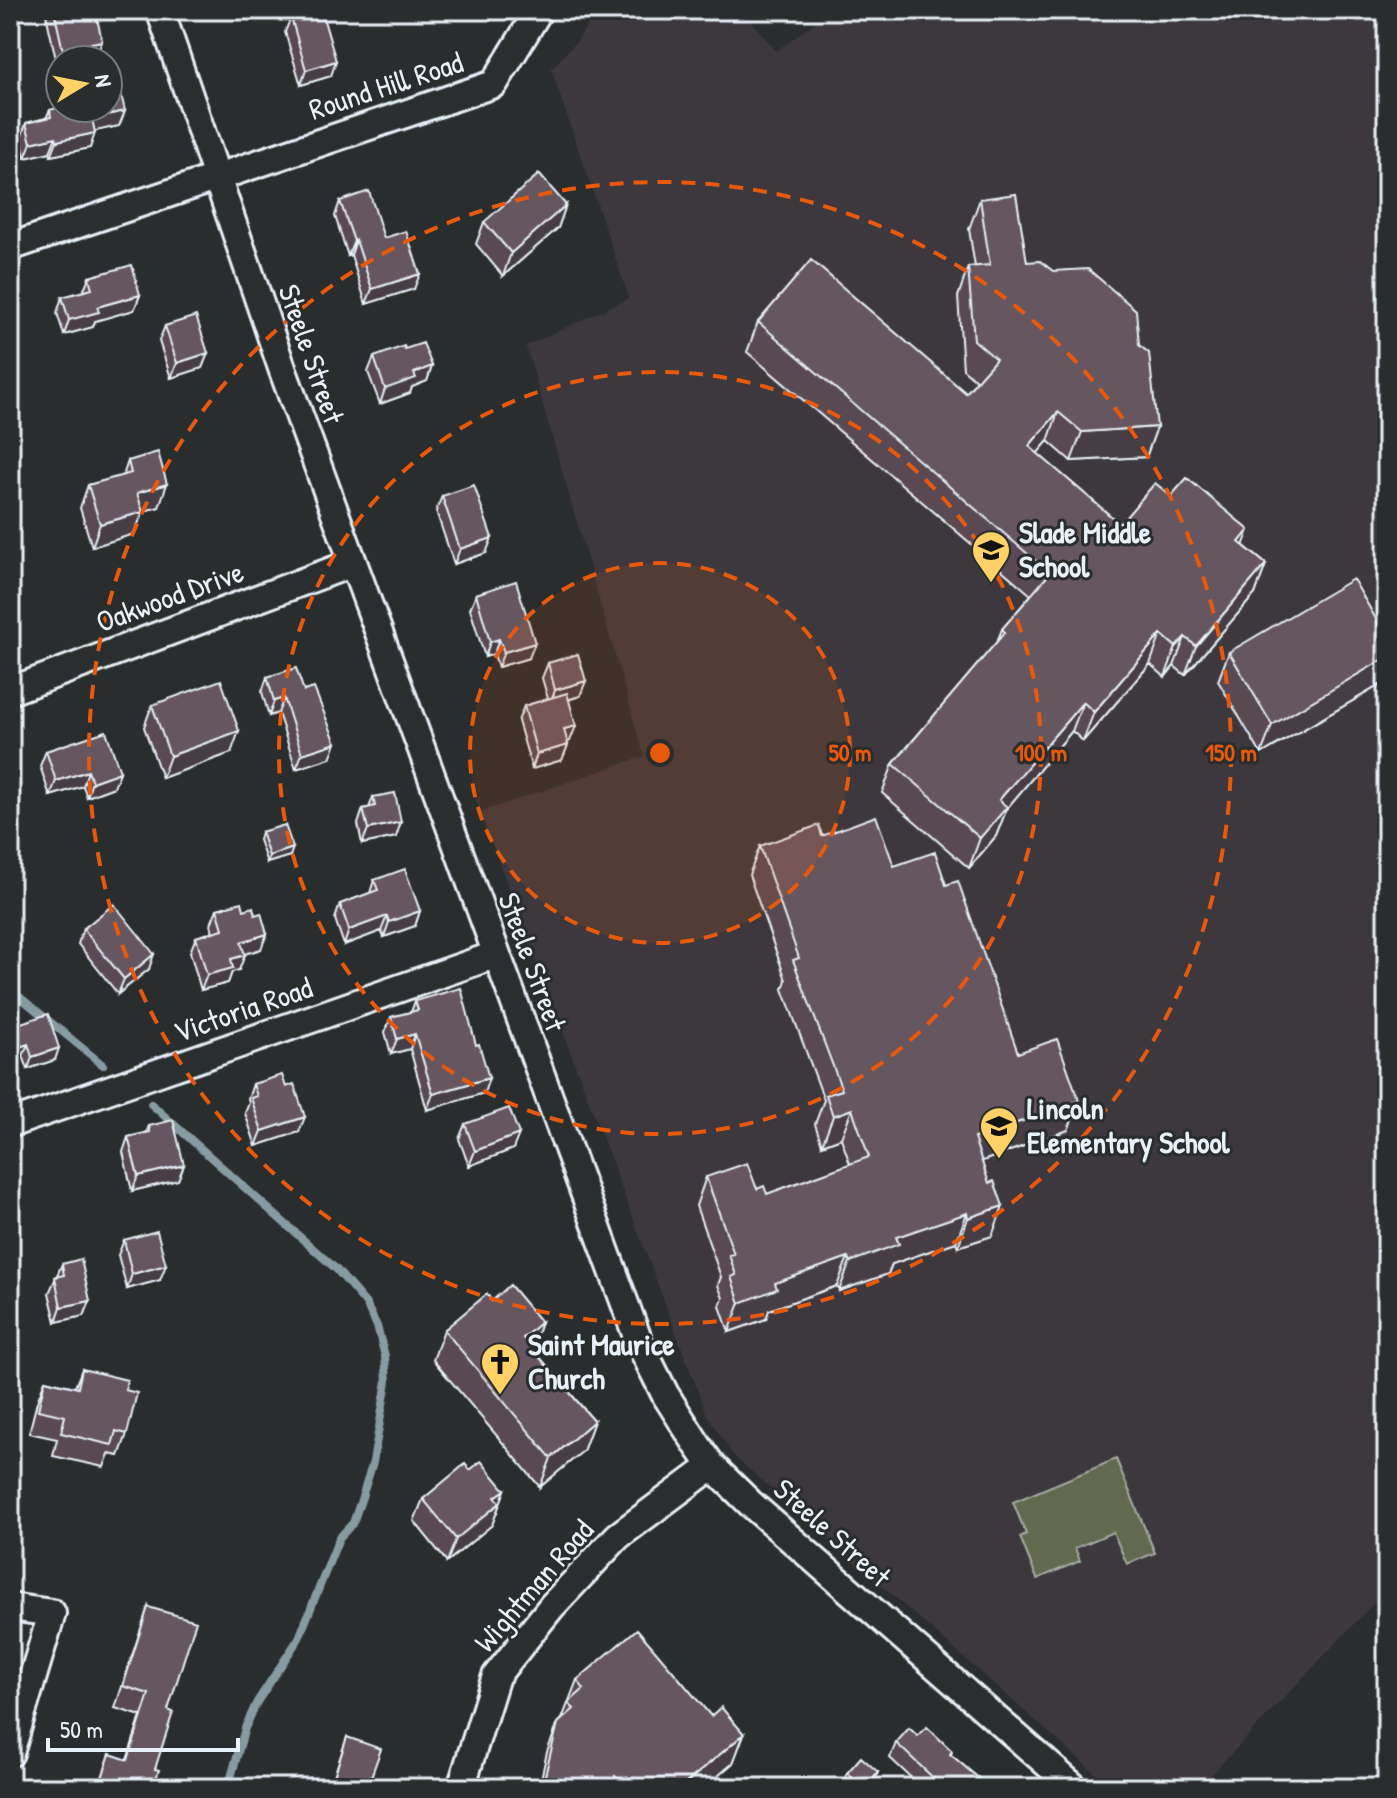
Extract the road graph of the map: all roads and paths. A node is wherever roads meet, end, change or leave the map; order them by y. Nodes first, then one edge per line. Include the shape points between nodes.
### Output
1 (160, 10) edge
2 (539, 10) edge
3 (216, 177) junction
4 (10, 247) edge
5 (353, 563) junction
6 (10, 691) edge
7 (495, 955) junction
8 (10, 1124) edge
9 (712, 1466) junction
10 (10, 1607) edge
11 (10, 1753) edge
12 (461, 1788) edge
13 (1075, 1788) edge

1 - 3 street, Steele Street
2 - 3 street, Round Hill Road via 494,84
3 - 4 street, Round Hill Road
3 - 5 street, Steele Street
5 - 6 street, Oakwood Drive
5 - 7 street, Steele Street
7 - 8 street, Victoria Road
7 - 9 street, Steele Street via 639,1342 680,1420
9 - 12 street, Wightman Road via 618,1536 496,1676
9 - 13 street, Steele Street
10 - 11 street via 52,1613

